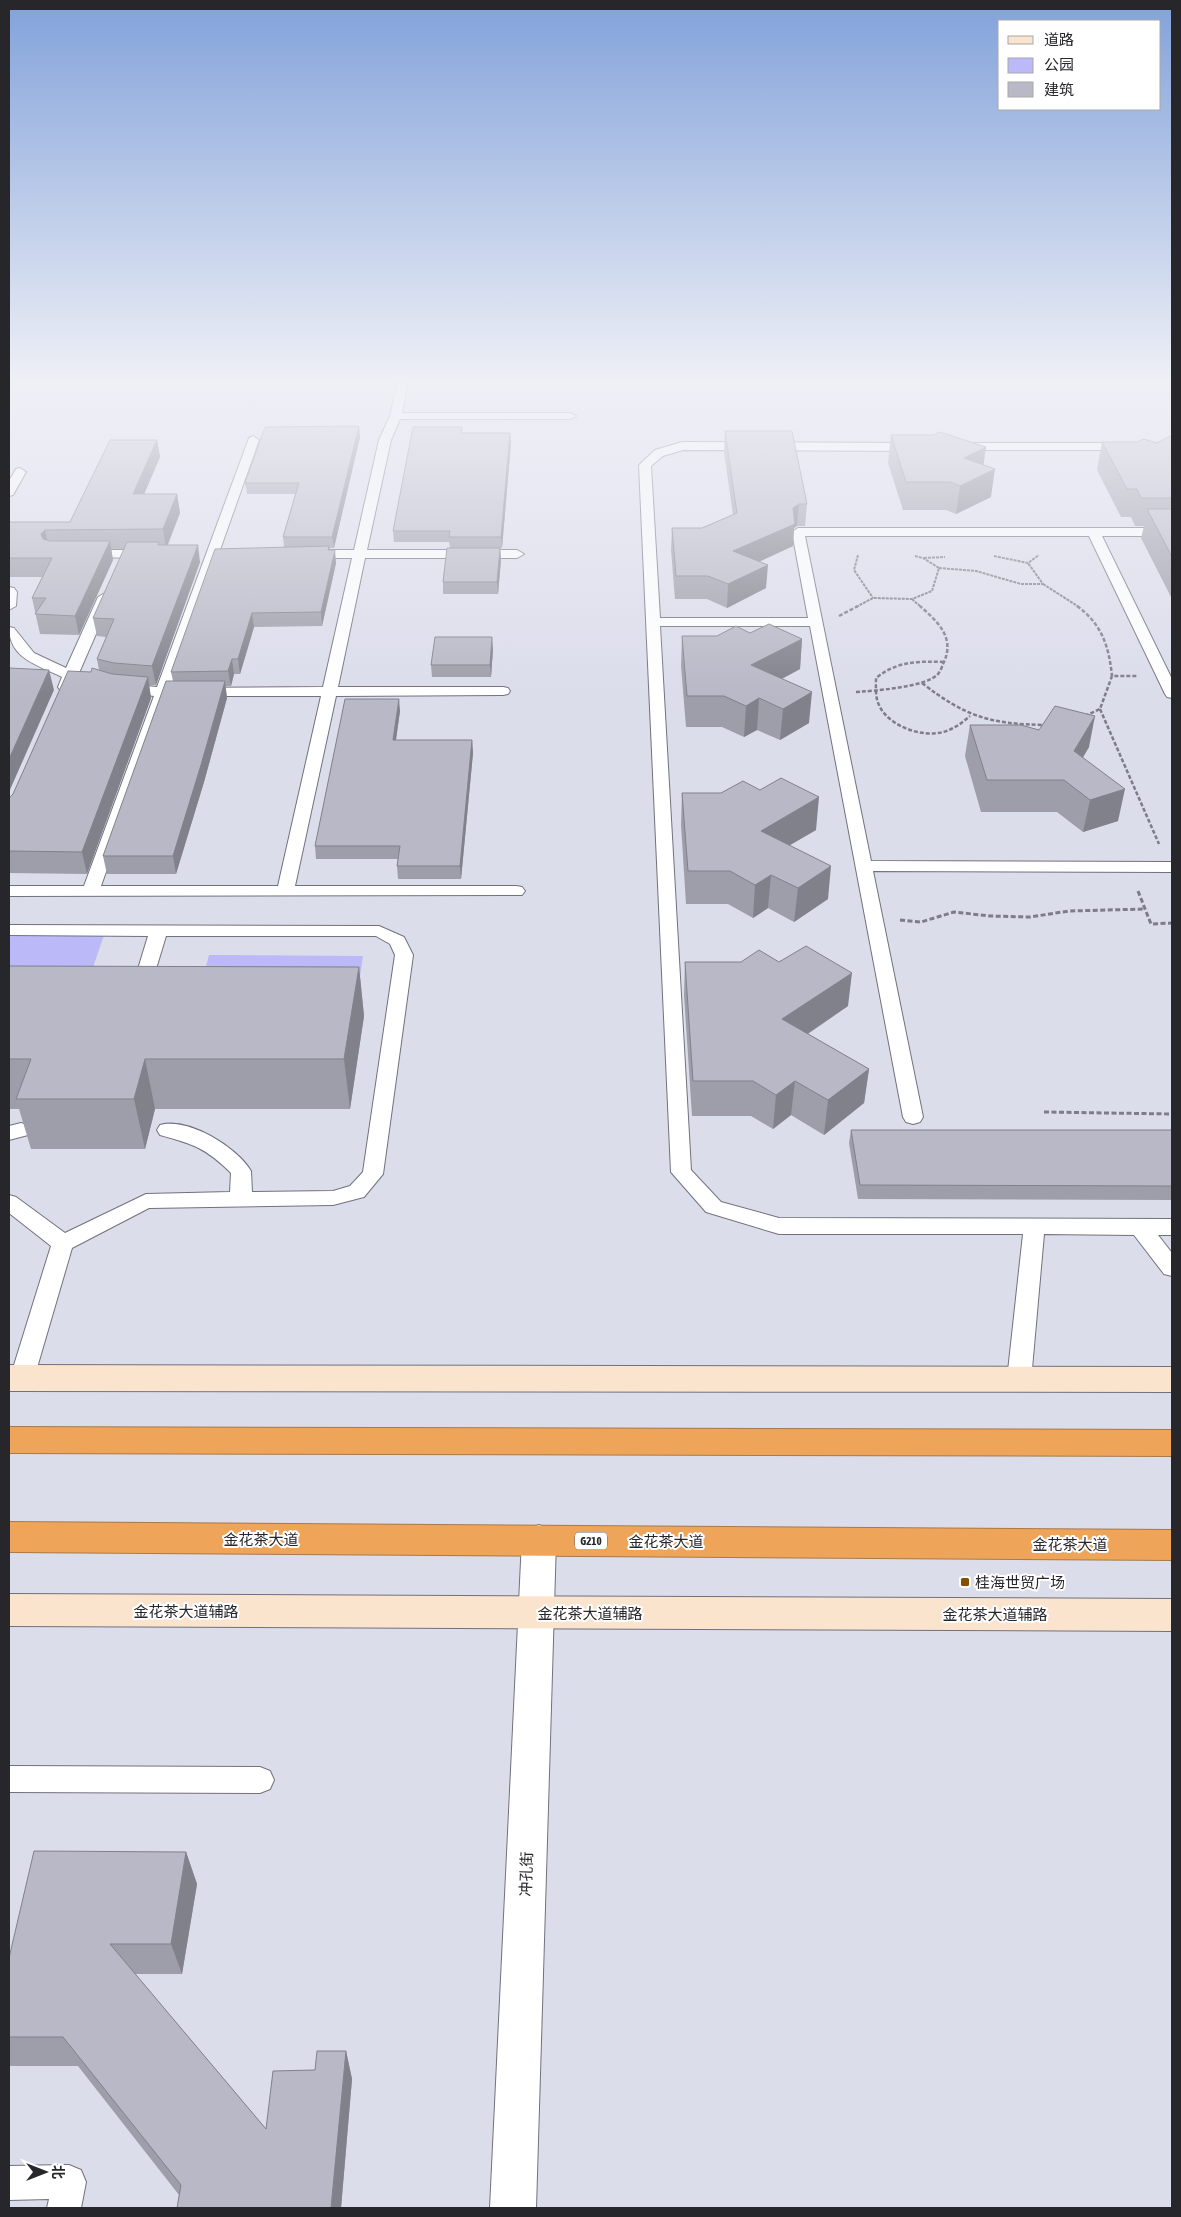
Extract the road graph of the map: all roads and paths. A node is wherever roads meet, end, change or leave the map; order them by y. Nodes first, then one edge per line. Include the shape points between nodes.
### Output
1 (236, 487) edge
2 (374, 487) edge
3 (646, 487) edge
4 (1094, 532) junction
5 (1172, 532) edge
6 (864, 552) dead end
7 (71, 554) edge
8 (124, 554) junction
9 (163, 554) edge
10 (290, 554) edge
11 (359, 554) junction
12 (517, 554) dead end
13 (909, 554) dead end
14 (1028, 563) dead end
15 (940, 568) junction
16 (1042, 584) junction
17 (9, 591) edge
18 (873, 598) junction
19 (912, 599) junction
20 (9, 606) edge
21 (653, 622) junction
22 (816, 622) junction
23 (9, 631) edge
24 (944, 662) junction
25 (70, 675) junction
26 (1163, 675) junction
27 (1112, 676) junction
28 (922, 684) junction
29 (329, 691) junction
30 (503, 691) dead end
31 (876, 691) junction
32 (162, 692) junction
33 (830, 694) junction
34 (1172, 694) edge
35 (59, 701) edge
36 (1100, 709) junction
37 (970, 716) junction
38 (1079, 719) edge
39 (1053, 724) edge
40 (864, 866) junction
41 (1129, 867) junction
42 (1171, 867) edge
43 (9, 891) edge
44 (90, 891) junction
45 (285, 891) junction
46 (516, 891) dead end
47 (1145, 909) junction
48 (874, 918) junction
49 (1172, 923) edge
50 (9, 930) edge
51 (159, 930) junction
52 (134, 1009) edge
53 (1044, 1112) dead end
54 (1172, 1114) edge
55 (913, 1117) dead end
56 (167, 1130) dead end
57 (241, 1199) junction
58 (9, 1202) edge
59 (1034, 1227) junction
60 (1140, 1227) junction
61 (1172, 1227) edge
62 (63, 1244) junction
63 (1172, 1268) edge
64 (16, 1378) edge
65 (1019, 1380) junction
66 (1172, 1380) edge
67 (9, 1440) edge
68 (1172, 1443) edge
69 (9, 1537) edge
70 (539, 1540) junction
71 (1172, 1545) edge
72 (9, 1610) edge
73 (536, 1612) junction
74 (1172, 1615) edge
75 (9, 1779) edge
76 (260, 1780) dead end
77 (9, 2182) edge
78 (64, 2208) edge
79 (513, 2208) edge

1 - 32 lane
2 - 11 lane
3 - 21 lane
4 - 5 lane
4 - 22 lane via 798,532
4 - 26 lane
6 - 18 path via 858,555 854,570
7 - 8 lane
8 - 9 lane
8 - 25 lane
10 - 11 lane
11 - 12 lane
11 - 29 lane
13 - 15 path
14 - 16 path
15 - 16 path via 976,571 1021,584
15 - 19 path via 932,591
16 - 27 path via 1079,606 1095,620 1107,639 1112,657
17 - 20 lane
18 - 19 path
18 - 22 path via 844,615
19 - 24 path via 937,621 946,636 948,654
21 - 22 lane
21 - 59 lane via 681,1172 714,1207 779,1226
22 - 33 lane
23 - 25 lane via 29,656
24 - 28 path via 938,675
24 - 31 path via 908,661 887,668 876,678
25 - 32 lane via 116,688
25 - 35 lane
26 - 27 path
26 - 34 lane
27 - 36 path
28 - 31 path
28 - 37 path
29 - 30 lane
29 - 32 lane
29 - 45 lane
31 - 33 path
31 - 37 path via 880,708 895,723 916,731 939,733 958,726
32 - 44 lane
33 - 40 lane
36 - 38 path
36 - 42 path
37 - 39 path via 1004,725
40 - 41 lane
40 - 48 lane
41 - 42 lane
41 - 47 path
43 - 44 lane
44 - 45 lane
45 - 46 lane
47 - 48 path via 1069,911 1030,917 954,912 921,922
47 - 49 path via 1151,924
48 - 55 lane
50 - 51 lane
51 - 52 lane
51 - 57 lane via 379,931 398,940 404,955 373,1174 357,1192 333,1198
53 - 54 path
56 - 57 lane via 193,1135 216,1147 241,1171
57 - 62 lane via 146,1201
58 - 62 lane
59 - 60 lane
59 - 65 lane
60 - 61 lane
60 - 63 lane
62 - 64 lane
64 - 65 street
65 - 66 street
67 - 68 highway
69 - 70 highway, 金花茶大道 / G210
70 - 71 highway, 金花茶大道 / G210
70 - 73 street, 冲孔街
72 - 73 street, 金花茶大道辅路
73 - 74 street, 金花茶大道辅路
73 - 79 street, 冲孔街
75 - 76 lane
77 - 78 lane via 69,2182

